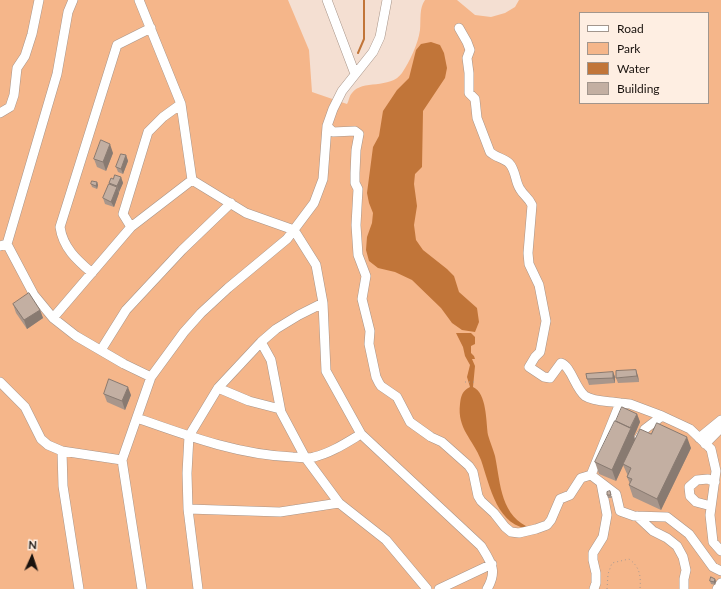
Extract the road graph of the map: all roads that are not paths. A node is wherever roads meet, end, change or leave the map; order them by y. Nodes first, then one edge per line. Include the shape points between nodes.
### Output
1 (39, 0) edge
2 (73, 0) edge
3 (138, 0) edge
4 (327, 0) edge
5 (332, 0) edge
6 (387, 0) edge
7 (332, 13) junction
8 (151, 28) junction
9 (459, 28) dead end
10 (355, 74) junction
11 (181, 104) junction
12 (0, 113) edge
13 (327, 126) junction
14 (192, 180) junction
15 (231, 204) junction
16 (131, 227) junction
17 (294, 230) junction
18 (3, 245) edge
19 (92, 273) junction
20 (323, 303) junction
21 (53, 318) junction
22 (261, 342) junction
23 (101, 350) junction
24 (151, 377) junction
25 (0, 382) edge
26 (218, 388) junction
27 (620, 403) junction
28 (280, 409) junction
29 (662, 416) junction
30 (137, 418) junction
31 (721, 420) edge
32 (721, 428) edge
33 (361, 434) junction
34 (189, 436) junction
35 (702, 441) junction
36 (635, 448) edge
37 (62, 451) junction
38 (305, 457) junction
39 (122, 460) junction
40 (590, 475) junction
41 (715, 482) junction
42 (601, 483) junction
43 (717, 497) edge
44 (339, 503) junction
45 (711, 506) junction
46 (188, 509) junction
47 (620, 511) junction
48 (606, 513) junction
49 (637, 516) junction
50 (721, 550) edge
51 (492, 564) junction
52 (721, 571) edge
53 (721, 583) edge
54 (79, 589) edge
55 (142, 589) edge
56 (198, 589) edge
57 (427, 589) edge
58 (439, 589) edge
59 (487, 589) edge
60 (594, 589) edge
61 (684, 589) edge
62 (716, 589) edge

1 - 12 street via 25,56 17,68 10,107
2 - 18 street via 68,12 57,74
3 - 8 street
4 - 7 street
5 - 7 street
6 - 10 street via 380,37 373,52
7 - 10 street
8 - 11 street
8 - 19 street via 117,45 60,227 61,235 73,256
9 - 27 street via 470,50 467,58 469,94 475,98 477,118 490,152 510,164 520,189 529,197 532,205 529,264 538,285 546,321 540,352 529,367 550,378 561,364 565,365 585,396
10 - 13 street via 342,91
11 - 14 street
11 - 16 street via 148,132 123,214
13 - 17 street via 323,179 314,203
13 - 40 street via 333,132 355,131 359,134 355,173 358,190 358,255 366,276 362,299 370,331 369,344 376,377 381,386 397,397 410,422 442,442 469,466 481,501 511,532 519,533 547,525 560,499 570,495 581,478
14 - 15 street
14 - 16 street
15 - 17 street via 246,213
15 - 23 street via 182,250 126,310
16 - 19 street
17 - 20 street via 316,265
17 - 24 street via 201,313
18 - 21 street via 34,295
19 - 21 street
20 - 22 street via 298,315
20 - 33 street via 326,371
21 - 23 street via 76,336
22 - 26 street
22 - 28 street via 271,360
23 - 24 street
24 - 30 street
25 - 37 street via 25,408 41,440
26 - 28 street via 249,401
26 - 34 street
27 - 29 street via 630,404
27 - 40 street
28 - 38 street
29 - 35 street via 690,429
29 - 36 street via 644,429
30 - 34 street
30 - 39 street
31 - 35 street
32 - 35 street
33 - 38 street via 333,450 313,458
33 - 51 street via 480,546
34 - 38 street via 251,453
34 - 46 street
35 - 41 street via 711,449 716,471
37 - 39 street
37 - 54 street via 63,486
38 - 44 street
39 - 55 street
40 - 42 street
41 - 43 street
41 - 45 street via 708,479 697,480 689,487 690,496 696,502
42 - 47 street via 616,494
42 - 48 street
43 - 45 street
44 - 46 street via 280,512
44 - 57 street via 386,540
45 - 50 street via 713,542
46 - 56 street
47 - 48 street
47 - 49 street
48 - 60 street via 603,537 593,553 596,573
49 - 52 street via 667,517 690,534 712,567
49 - 61 street via 653,531 677,546 686,570
51 - 58 street
51 - 59 street via 491,582
53 - 62 street

